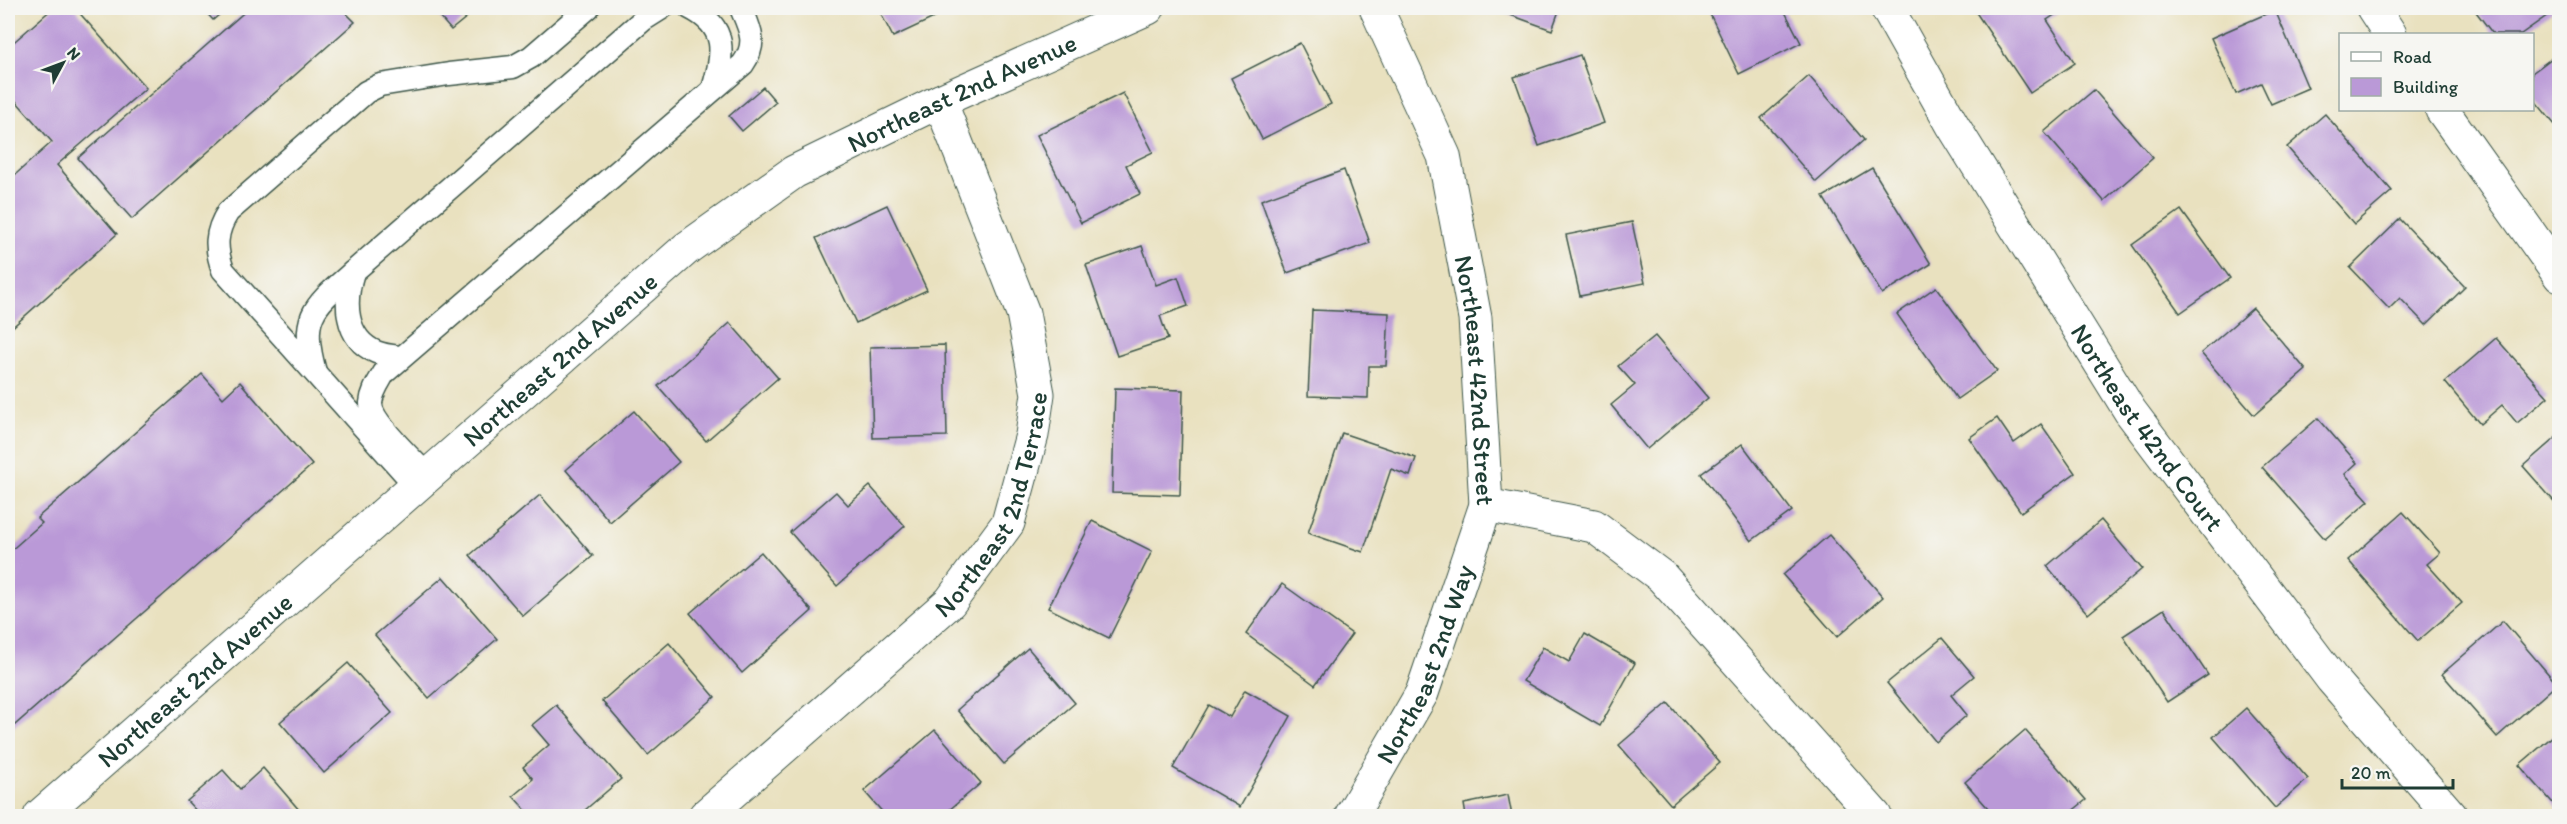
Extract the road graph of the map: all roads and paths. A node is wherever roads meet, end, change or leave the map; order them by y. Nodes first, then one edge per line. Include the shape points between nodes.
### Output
1 (588, 8) edge
2 (662, 8) edge
3 (690, 8) edge
4 (741, 8) edge
5 (1148, 8) edge
6 (1376, 8) edge
7 (1887, 8) edge
8 (2373, 8) edge
9 (2389, 33) edge
10 (713, 89) junction
11 (940, 101) junction
12 (2443, 111) edge
13 (353, 272) junction
14 (2559, 276) edge
15 (400, 357) junction
16 (316, 376) junction
17 (421, 481) junction
18 (1486, 505) junction
19 (40, 816) edge
20 (705, 816) edge
21 (1351, 816) edge
22 (1875, 816) edge
23 (2451, 816) edge

1 - 16 lane via 531,57 513,67 380,85 366,92 228,212 217,237 223,270
2 - 13 lane
3 - 10 lane via 714,26 722,45 722,62
4 - 10 lane via 752,39 751,52
5 - 11 street, Northeast 2nd Avenue
6 - 18 street, Northeast 42nd Street via 1444,156 1475,318
7 - 23 street, Northeast 42nd Court via 1952,124 2130,411 2332,679
8 - 9 street
10 - 15 lane
11 - 17 street, Northeast 2nd Avenue via 794,172 687,248
11 - 20 street, Northeast 2nd Terrace via 1023,313 1038,394 1032,435 1008,523 950,602
12 - 14 street
13 - 15 lane via 346,303 357,337 376,352
13 - 16 lane via 316,307 309,323 307,338
15 - 17 lane via 384,373 371,405
16 - 17 lane
17 - 19 street, Northeast 2nd Avenue
18 - 21 street, Northeast 2nd Way via 1422,693
18 - 22 street, Northeast 42nd Street via 1594,526 1662,577

